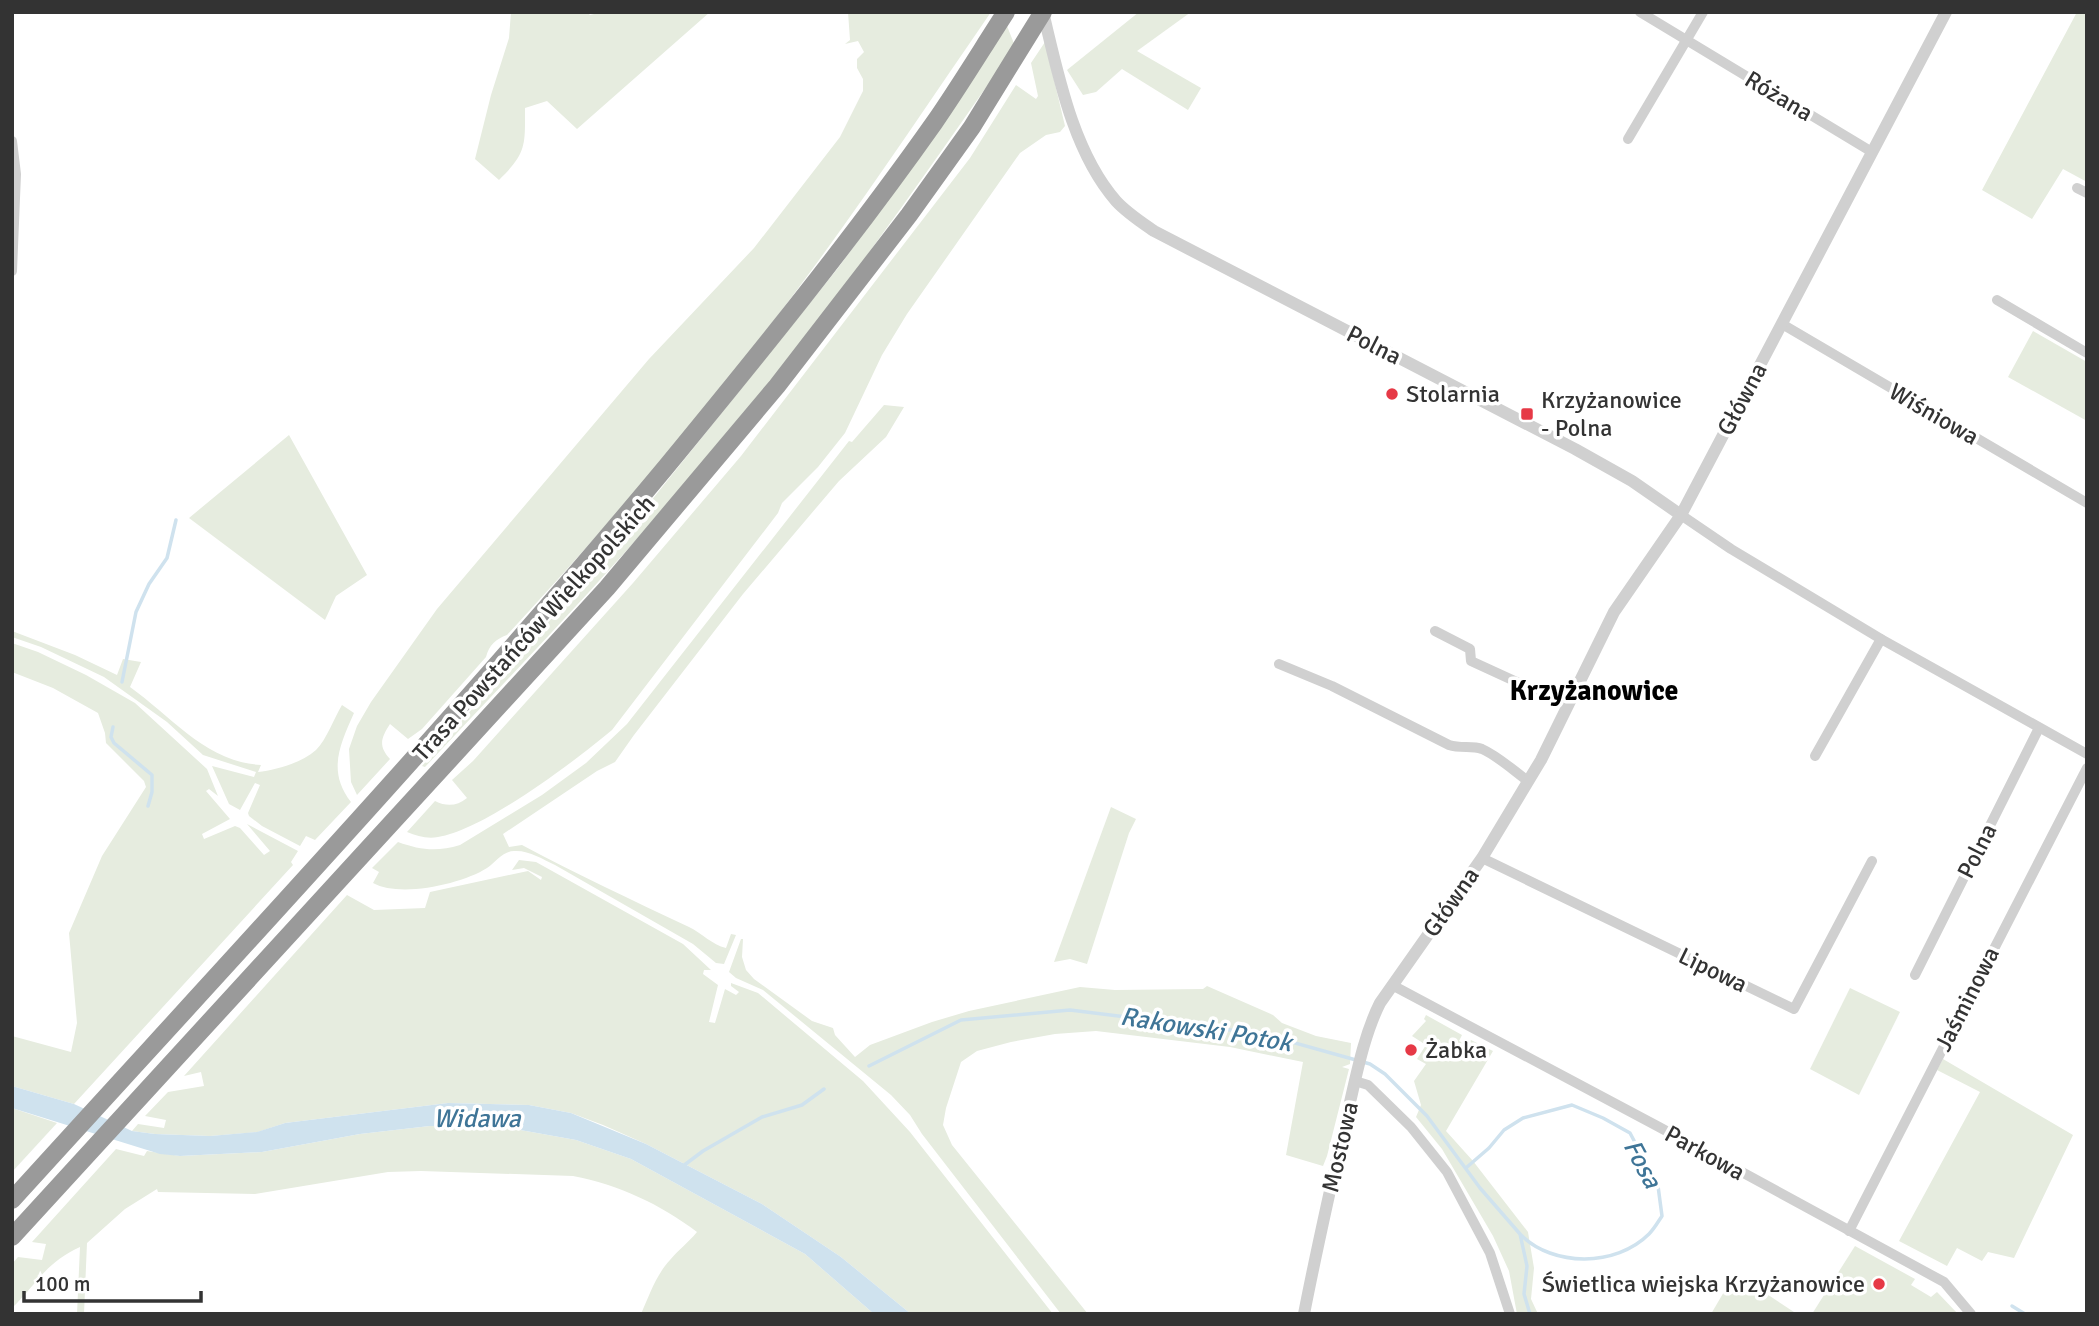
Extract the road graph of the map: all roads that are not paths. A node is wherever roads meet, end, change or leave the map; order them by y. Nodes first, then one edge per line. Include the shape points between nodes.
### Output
1 (1006, 12) edge
2 (1043, 12) edge
3 (1640, 12) edge
4 (1703, 12) edge
5 (1947, 12) edge
6 (1686, 39) junction
7 (1628, 139) dead end
8 (12, 141) edge
9 (1872, 152) junction
10 (2077, 188) dead end
11 (2087, 193) edge
12 (12, 271) edge
13 (1997, 300) dead end
14 (1782, 324) junction
15 (2087, 353) edge
16 (2087, 503) edge
17 (1681, 515) junction
18 (1435, 631) dead end
19 (1881, 639) junction
20 (1279, 664) dead end
21 (1567, 705) junction
22 (2039, 728) junction
23 (2087, 754) edge
24 (1815, 756) dead end
25 (2087, 768) edge
26 (1528, 781) junction
27 (1482, 858) junction
28 (1872, 861) dead end
29 (1915, 975) dead end
30 (1392, 985) junction
31 (1357, 1075) junction
32 (12, 1200) edge
33 (1849, 1231) junction
34 (12, 1237) edge
35 (1304, 1314) edge
36 (1510, 1314) edge
37 (1971, 1314) edge

1 - 32 highway, Trasa Powstańców Wielkopolskich via 935,121 846,242 583,566
2 - 17 street, Polna via 1076,133 1118,204 1154,231 1575,449
2 - 34 highway, Trasa Powstańców Wielkopolskich via 909,215 777,386 607,588
3 - 6 street, Różana
4 - 6 street
5 - 9 street, Główna
6 - 7 street
6 - 9 street, Różana
8 - 12 street via 16,174
9 - 14 street, Główna
10 - 11 street
13 - 15 street
14 - 16 street, Wiśniowa
14 - 17 street, Główna
17 - 19 street, Polna
17 - 21 street, Główna via 1614,612
18 - 21 street via 1470,649 1471,661
19 - 22 street, Polna
19 - 24 street
20 - 26 street via 1449,745 1482,749
21 - 26 street, Główna
22 - 23 street, Polna
22 - 29 street, Polna
25 - 33 street, Jaśminowa
26 - 27 street, Główna
27 - 28 street, Lipowa via 1794,1009
27 - 30 street, Główna
30 - 31 street, Mostowa via 1372,1019
30 - 33 street, Parkowa
31 - 35 street, Mostowa
31 - 36 street via 1411,1127 1447,1172 1490,1253
33 - 37 street, Parkowa via 1944,1282

